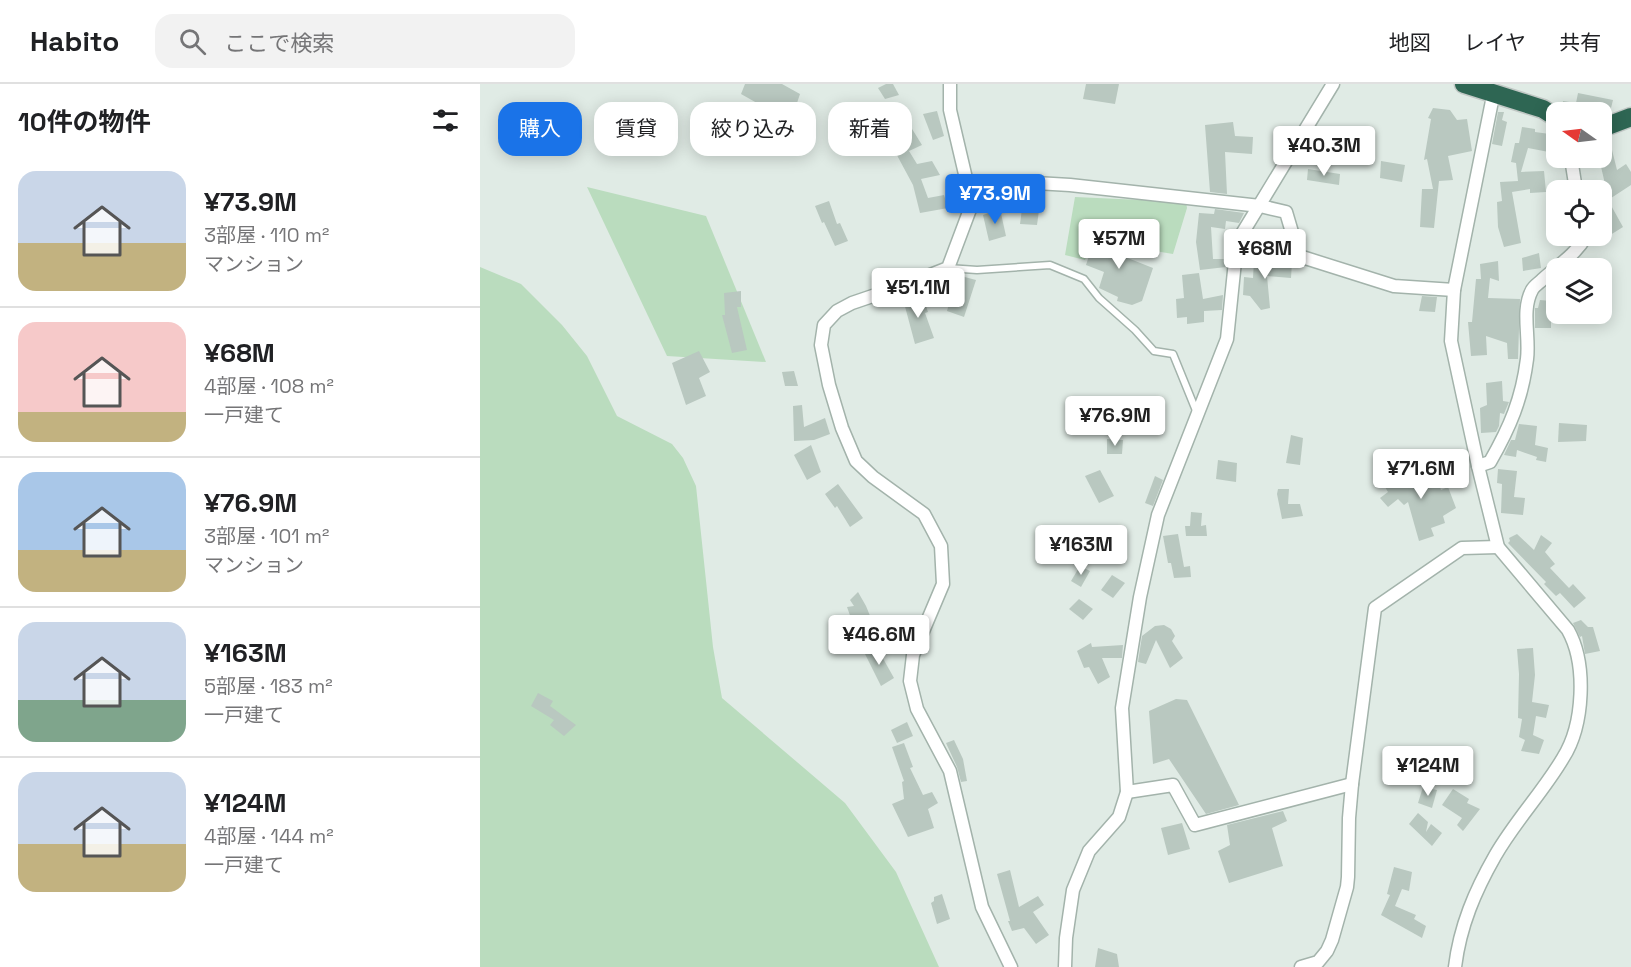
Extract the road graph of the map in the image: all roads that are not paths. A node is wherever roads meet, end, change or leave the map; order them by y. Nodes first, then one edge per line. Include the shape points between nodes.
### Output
1 (950, 84) edge
2 (1333, 84) edge
3 (1464, 84) edge
4 (1496, 95) junction
5 (1546, 112) edge
6 (1631, 117) edge
7 (1612, 124) edge
8 (972, 204) junction
9 (1260, 206) junction
10 (1580, 246) edge
11 (948, 268) junction
12 (1454, 290) junction
13 (1198, 414) junction
14 (1478, 466) junction
15 (1498, 547) junction
16 (1352, 784) junction
17 (1127, 792) junction
18 (1306, 966) edge
19 (1011, 967) edge
20 (1065, 967) edge
21 (1455, 967) edge

1 - 8 street via 950,110
2 - 9 street
3 - 4 highway
4 - 5 highway
4 - 12 street
6 - 7 highway
8 - 9 street via 1019,182
8 - 11 street
9 - 12 street via 1286,212 1299,256 1394,286
9 - 13 street via 1237,242 1227,339
10 - 14 street via 1532,289 1521,395 1490,462
11 - 13 lane via 1050,265 1084,279 1154,351 1173,354
11 - 19 street via 837,311 824,325 821,345 829,385 856,461 924,514 941,546 943,584 913,655 910,681 918,709 950,771 982,907
12 - 14 street via 1451,341
13 - 17 street via 1158,515 1140,597 1122,708
14 - 15 street
15 - 16 street via 1462,548 1375,608
15 - 21 street via 1568,630 1582,683 1570,747 1514,825 1474,894
16 - 17 street via 1195,825 1173,785
16 - 18 street via 1347,887 1327,951 1318,962
17 - 20 street via 1119,817 1089,851 1073,890

